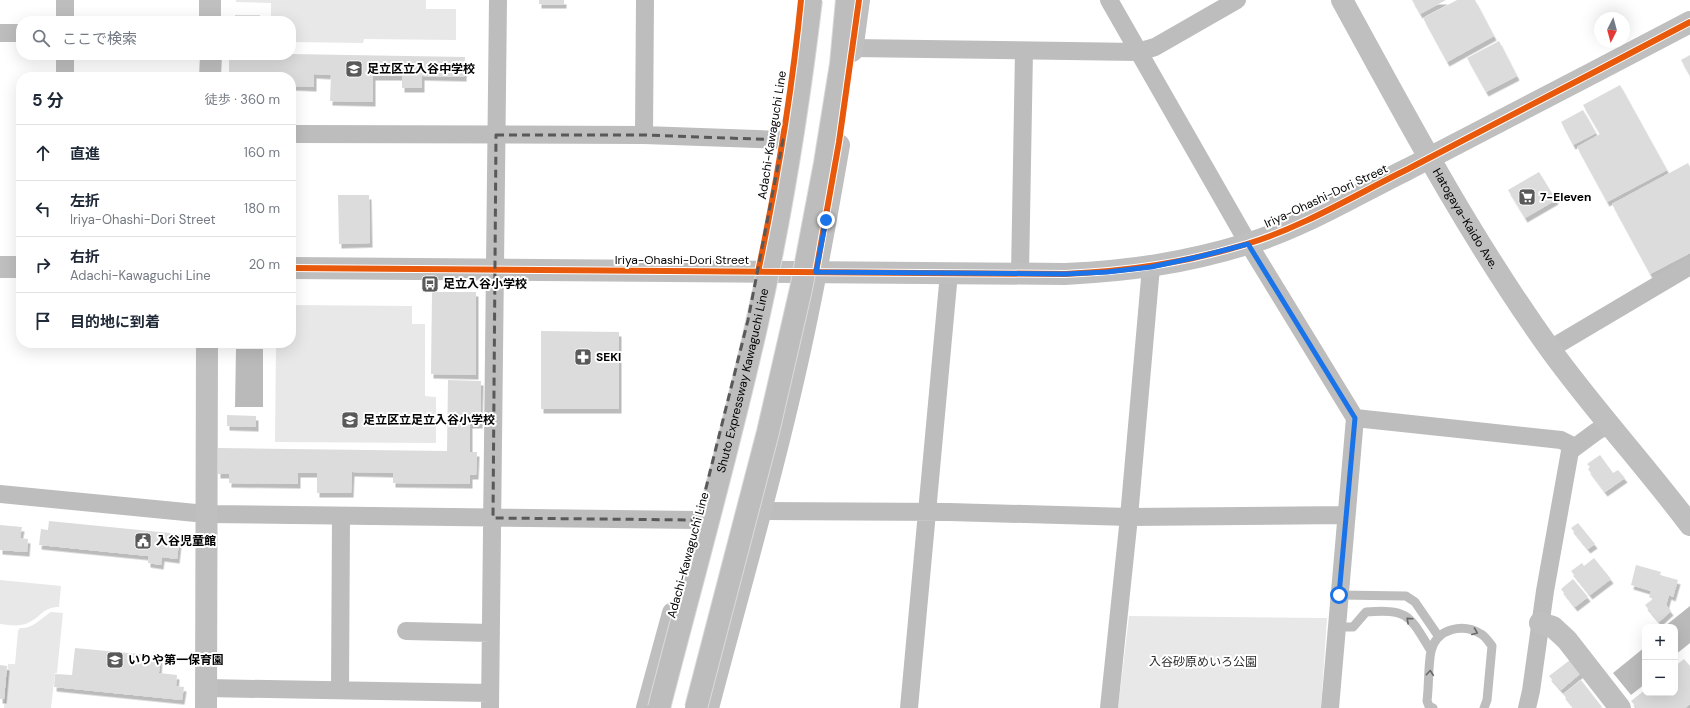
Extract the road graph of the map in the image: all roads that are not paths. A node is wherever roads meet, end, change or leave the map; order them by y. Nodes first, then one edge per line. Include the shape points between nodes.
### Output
1 (65, 0) edge
2 (210, 0) edge
3 (498, 0) edge
4 (645, 0) edge
5 (802, 0) edge
6 (812, 0) edge
7 (833, 0) edge
8 (847, 0) edge
9 (859, 0) edge
10 (1109, 0) edge
11 (1237, 0) edge
12 (1342, 0) edge
13 (65, 16) edge
14 (210, 16) edge
15 (1690, 22) edge
16 (0, 33) edge
17 (16, 33) edge
18 (852, 48) junction
19 (1024, 51) junction
20 (1138, 52) junction
21 (65, 60) edge
22 (210, 60) edge
23 (64, 72) edge
24 (210, 72) edge
25 (296, 134) edge
26 (644, 135) junction
27 (496, 136) junction
28 (783, 140) junction
29 (1428, 159) junction
30 (1248, 244) junction
31 (1690, 266) edge
32 (0, 267) edge
33 (16, 267) edge
34 (1151, 267) junction
35 (296, 268) edge
36 (495, 270) junction
37 (758, 272) junction
38 (816, 272) junction
39 (949, 273) junction
40 (1020, 274) junction
41 (207, 348) edge
42 (1550, 349) junction
43 (1355, 418) junction
44 (1609, 425) junction
45 (1575, 447) junction
46 (0, 494) edge
47 (760, 511) junction
48 (927, 512) junction
49 (206, 514) junction
50 (342, 516) junction
51 (1346, 516) junction
52 (1129, 517) junction
53 (493, 518) junction
54 (1688, 519) edge
55 (698, 520) junction
56 (728, 592) junction
57 (1339, 595) junction
58 (1540, 623) junction
59 (1337, 627) junction
60 (406, 631) dead end
61 (491, 633) junction
62 (1439, 637) junction
63 (1431, 651) junction
64 (340, 690) junction
65 (206, 698) edge
66 (490, 700) edge
67 (647, 708) edge
68 (659, 708) edge
69 (696, 708) edge
70 (708, 708) edge
71 (908, 708) edge
72 (1109, 708) edge
73 (1330, 708) edge
74 (1433, 708) edge
75 (1484, 708) edge
76 (1527, 708) edge
77 (1620, 708) edge

1 - 13 street
2 - 14 main road
3 - 27 street
4 - 26 street
5 - 28 main road, Adachi-Kawaguchi Line
6 - 68 highway, Shuto Expressway Kawaguchi Line, bridge via 782,199 757,324
7 - 56 highway, bridge via 827,63 802,218
8 - 56 highway, bridge via 841,64 801,289
9 - 18 main road
10 - 20 street
11 - 20 street via 1155,47
12 - 29 main road, Hatogaya-Kaido Ave.
15 - 29 main road, Iriya-Ohashi-Dori Street
16 - 17 street
18 - 19 street
18 - 38 main road via 840,142
19 - 20 street
19 - 40 street
20 - 30 street
21 - 23 street
22 - 24 main road
25 - 27 street
26 - 27 street
26 - 28 street
27 - 36 street
28 - 37 main road, Adachi-Kawaguchi Line
29 - 30 main road, Iriya-Ohashi-Dori Street via 1292,227
29 - 42 main road, Hatogaya-Kaido Ave.
30 - 34 main road, Iriya-Ohashi-Dori Street
30 - 43 street
31 - 42 street
32 - 33 main road
34 - 40 main road, Iriya-Ohashi-Dori Street via 1107,272
34 - 52 street
35 - 36 main road, Iriya-Ohashi-Dori Street
36 - 37 main road, Iriya-Ohashi-Dori Street
36 - 53 street
37 - 38 main road, Iriya-Ohashi-Dori Street
37 - 55 main road, Adachi-Kawaguchi Line
38 - 39 main road, Iriya-Ohashi-Dori Street
38 - 47 main road
39 - 40 main road, Iriya-Ohashi-Dori Street
39 - 48 street
41 - 49 main road
42 - 44 main road, Hatogaya-Kaido Ave.
43 - 45 street via 1561,440
43 - 51 street
44 - 45 street
44 - 54 main road, Hatogaya-Kaido Ave.
45 - 58 street via 1570,451 1568,460
46 - 49 street
47 - 48 street
47 - 70 main road
48 - 52 street
48 - 71 street
49 - 50 street
49 - 65 main road
50 - 53 street
50 - 64 street
51 - 52 street
51 - 57 street
52 - 72 street
53 - 55 street
53 - 61 street
55 - 67 main road, Adachi-Kawaguchi Line
56 - 69 highway, bridge
57 - 59 street
57 - 62 lane via 1406,596 1415,602
58 - 76 street
58 - 77 main road via 1553,627 1567,640
63 -> 59 lane via 1418,629 1398,612 1366,612 1353,627
59 - 73 street
60 - 61 street
61 - 66 street
62 - 63 lane
62 -> 75 lane via 1448,631 1463,627 1482,634 1492,646 1488,700
74 -> 63 lane via 1427,701
64 - 65 street
64 - 66 street

